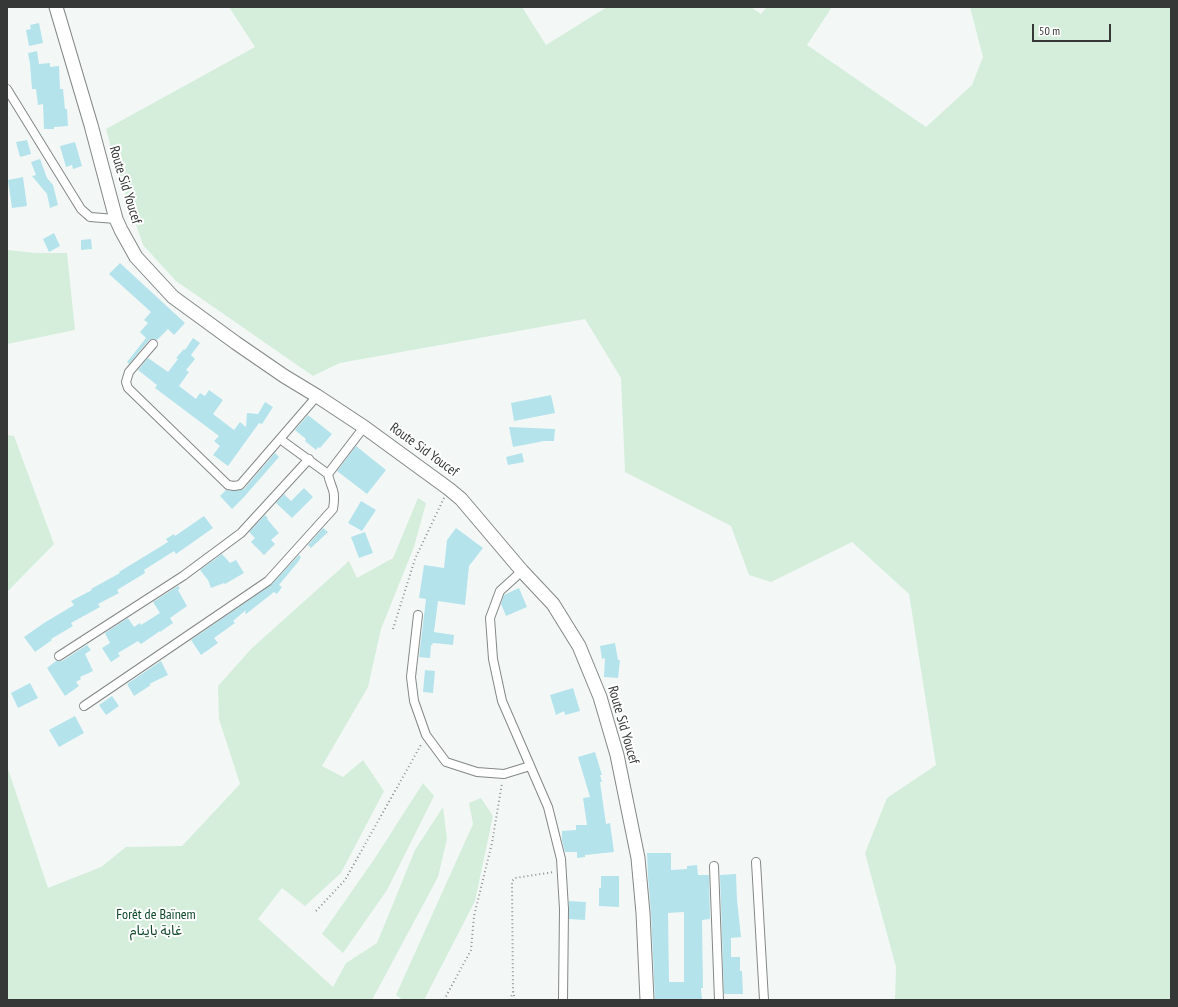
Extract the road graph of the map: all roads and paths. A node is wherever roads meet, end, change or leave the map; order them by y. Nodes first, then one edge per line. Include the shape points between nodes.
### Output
1 (56, 7) edge
2 (7, 89) edge
3 (116, 219) junction
4 (153, 344) dead end
5 (317, 396) junction
6 (364, 427) junction
7 (280, 439) junction
8 (308, 459) junction
9 (328, 474) junction
10 (449, 488) junction
11 (522, 571) junction
12 (418, 615) dead end
13 (393, 629) dead end
14 (59, 656) dead end
15 (84, 706) dead end
16 (426, 735) junction
17 (530, 766) junction
18 (504, 774) junction
19 (756, 862) dead end
20 (714, 866) dead end
21 (562, 871) junction
22 (316, 911) dead end
23 (513, 991) junction
24 (444, 1000) edge
25 (510, 1000) edge
26 (515, 1000) edge
27 (562, 1000) edge
28 (647, 1000) edge
29 (719, 1000) edge
30 (764, 1000) edge

1 - 3 main road, Route Sid Youcef
2 - 3 street via 81,209 90,217
3 - 5 main road, Route Sid Youcef via 136,257 173,297 284,376
4 - 7 street via 129,372 126,382 128,388 228,485 240,485
5 - 6 main road, Route Sid Youcef
5 - 7 street
6 - 9 street
6 - 10 main road, Route Sid Youcef
7 - 8 street
8 - 9 street
8 - 14 street via 241,533 183,576
9 - 15 street via 333,490 333,509 268,581
10 - 11 main road, Route Sid Youcef
10 - 13 path via 415,559
11 - 17 street via 500,591 490,618 493,659 502,701
11 - 28 main road, Route Sid Youcef via 553,604 579,646 602,704 617,755 638,858
12 - 16 street via 411,676 414,701
16 - 18 street via 446,762 477,772
16 - 22 path via 346,880
17 - 18 street
17 - 21 street via 548,807
18 - 24 path via 492,843 474,916 471,950
19 - 30 street
20 - 29 street
21 - 23 path via 515,878 512,881
21 - 27 street
23 - 25 path
23 - 26 path

